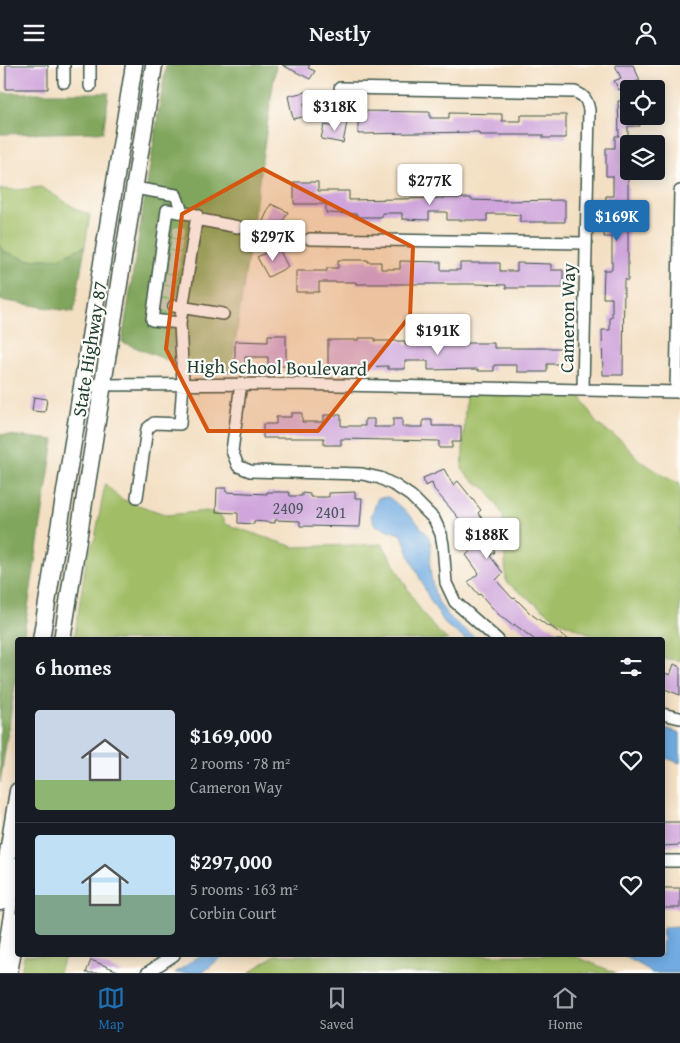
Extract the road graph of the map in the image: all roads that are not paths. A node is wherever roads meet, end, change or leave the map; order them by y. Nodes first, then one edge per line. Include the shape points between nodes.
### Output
1 (64, 65) edge
2 (90, 65) edge
3 (134, 65) edge
4 (154, 66) edge
5 (64, 82) dead end
6 (90, 86) dead end
7 (340, 88) dead end
8 (134, 189) junction
9 (680, 191) edge
10 (182, 212) junction
11 (196, 219) junction
12 (238, 227) dead end
13 (182, 237) junction
14 (310, 239) dead end
15 (586, 243) junction
16 (178, 307) junction
17 (223, 315) dead end
18 (180, 323) junction
19 (182, 383) junction
20 (241, 383) junction
21 (83, 385) junction
22 (103, 386) junction
23 (583, 389) junction
24 (678, 392) edge
25 (137, 497) dead end
26 (41, 637) edge
27 (62, 637) edge
28 (495, 637) edge
29 (665, 715) edge
30 (680, 718) edge
31 (15, 810) edge
32 (665, 861) edge
33 (680, 861) edge
34 (15, 881) edge
35 (0, 902) edge
36 (15, 938) edge
37 (171, 957) edge
38 (0, 973) edge
39 (9, 973) edge
40 (147, 973) edge

1 - 5 street
2 - 6 street
3 - 21 highway
4 - 8 highway, State Highway 87
7 - 15 street, Cameron Way via 575,92 585,98 589,110
8 - 10 street via 176,195
8 - 22 highway, State Highway 87
9 - 24 street
10 - 11 street via 197,215
10 - 13 street via 167,209
11 - 12 street
11 - 13 street
13 - 16 street via 183,276
13 - 18 street via 163,267 158,304 152,320
14 - 15 street
15 - 23 street, Cameron Way
16 - 17 street
16 - 18 street
18 - 19 street
19 - 20 street, High School Boulevard
19 - 22 street, High School Boulevard
19 - 25 street via 180,424 154,423 147,429
20 - 23 street, High School Boulevard
20 - 28 street via 232,451 238,467 250,471 362,474 396,486 434,519 441,534 446,583 455,602
21 - 22 street, High School Boulevard
21 - 26 highway
22 - 27 highway, State Highway 87
23 - 24 street, High School Boulevard
29 - 30 street
31 - 35 highway
32 - 33 street
34 - 38 street
36 - 39 highway
37 - 40 street

